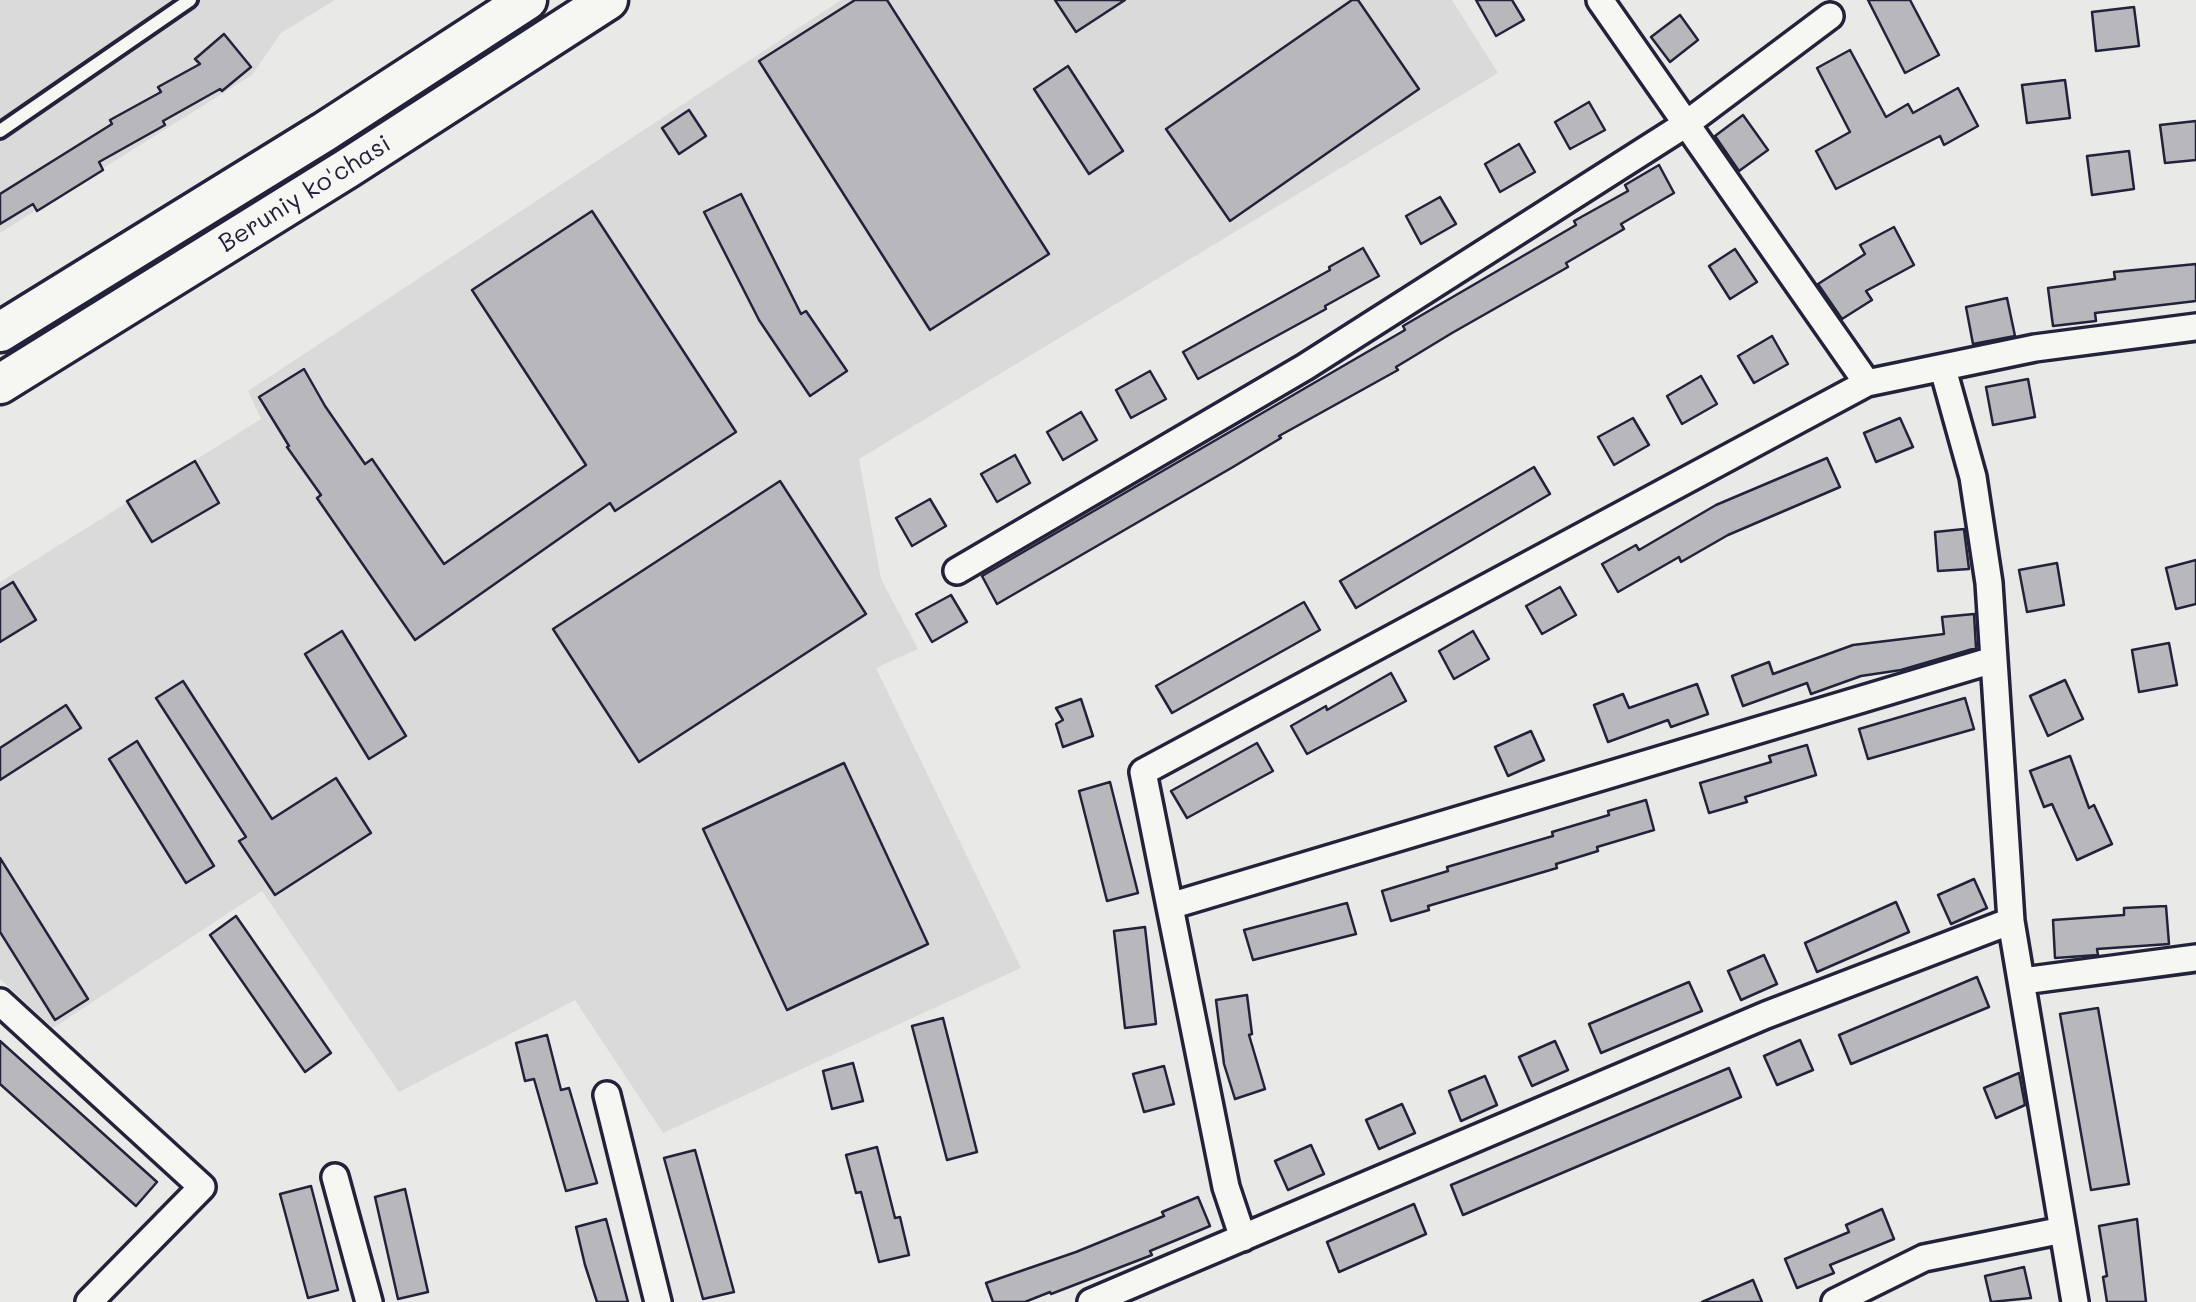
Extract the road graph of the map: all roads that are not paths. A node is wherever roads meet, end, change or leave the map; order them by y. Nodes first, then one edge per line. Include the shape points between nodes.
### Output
1 (190, 0) edge
2 (527, 0) edge
3 (608, 0) edge
4 (1600, 0) edge
5 (1830, 16) dead end
6 (1686, 124) junction
7 (0, 131) edge
8 (324, 132) junction
9 (348, 168) junction
10 (2196, 327) edge
11 (0, 332) edge
12 (1944, 369) junction
13 (1866, 383) junction
14 (0, 384) edge
15 (957, 571) dead end
16 (1994, 660) junction
17 (1170, 906) junction
18 (2011, 921) junction
19 (2196, 958) edge
20 (2023, 981) junction
21 (0, 1002) edge
22 (606, 1094) dead end
23 (335, 1177) dead end
24 (2062, 1230) junction
25 (1243, 1238) junction
26 (89, 1302) edge
27 (369, 1302) edge
28 (658, 1302) edge
29 (1091, 1302) edge
30 (1835, 1302) edge
31 (2074, 1302) edge

1 - 7 lane
2 - 8 main road, Beruniy ko'chasi
3 - 9 main road, Beruniy ko'chasi
4 - 6 street
5 - 6 street
6 - 13 street
6 - 15 street via 1305,367
8 - 9 main road
8 - 11 main road, Beruniy ko'chasi
9 - 14 main road, Beruniy ko'chasi
10 - 12 street via 2035,348
12 - 13 street
12 - 16 street via 1973,477
13 - 17 street via 1143,772
16 - 17 street
16 - 18 street
17 - 25 street via 1226,1187
18 - 20 street
18 - 25 street via 1766,1015
19 - 20 street
20 - 24 street
21 - 26 street via 202,1187
22 - 28 street
23 - 27 street
24 - 30 street via 1924,1258
24 - 31 street
25 - 29 street

